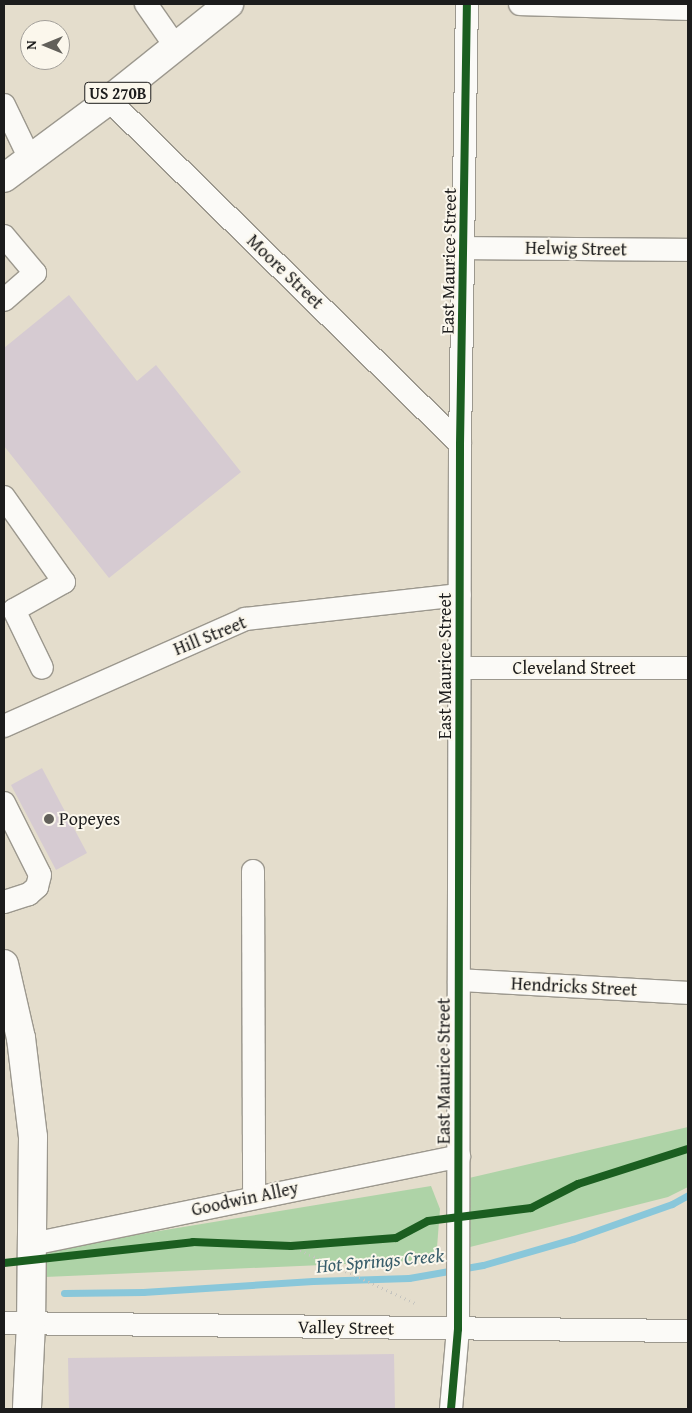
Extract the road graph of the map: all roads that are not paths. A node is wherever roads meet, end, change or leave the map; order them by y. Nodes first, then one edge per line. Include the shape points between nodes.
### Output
1 (146, 4) edge
2 (229, 4) edge
3 (467, 4) edge
4 (520, 4) edge
5 (633, 5) edge
6 (688, 9) edge
7 (176, 47) junction
8 (109, 100) junction
9 (4, 105) edge
10 (30, 158) junction
11 (4, 178) edge
12 (4, 236) edge
13 (464, 248) junction
14 (688, 250) edge
15 (4, 300) edge
16 (460, 444) junction
17 (4, 497) edge
18 (460, 596) junction
19 (7, 608) edge
20 (42, 668) dead end
21 (460, 668) junction
22 (688, 668) edge
23 (4, 726) edge
24 (4, 803) edge
25 (253, 871) dead end
26 (4, 902) edge
27 (4, 964) edge
28 (459, 980) junction
29 (688, 993) edge
30 (458, 1156) junction
31 (254, 1197) junction
32 (32, 1244) junction
33 (4, 1323) edge
34 (31, 1323) junction
35 (458, 1329) junction
36 (688, 1331) edge
37 (27, 1409) edge
38 (451, 1409) edge

1 - 7 street
2 - 7 main road, US 270B
3 - 13 street, East Maurice Street
4 - 5 street
5 - 6 street
7 - 8 main road, US 270B
8 - 10 main road, US 270B
8 - 16 street, Moore Street
9 - 10 street
10 - 11 main road, US 270B
12 - 15 street via 35,273
13 - 14 street, Helwig Street
13 - 16 street, East Maurice Street
16 - 18 street, East Maurice Street
17 - 19 street via 64,582
18 - 21 street, East Maurice Street
18 - 23 street, Hill Street via 245,619
19 - 20 street
21 - 22 street, Cleveland Street
21 - 28 street, East Maurice Street
24 - 26 street via 40,876 37,886 29,894
25 - 31 street
27 - 32 main road via 20,1038 34,1137
28 - 29 street, Hendricks Street
28 - 30 street, East Maurice Street
30 - 31 street, Goodwin Alley
30 - 35 street, East Maurice Street
31 - 32 street, Goodwin Alley
32 - 34 main road
33 - 34 street, Valley Street
34 - 35 street, Valley Street
34 - 37 main road
35 - 36 street, Valley Street
35 - 38 street, East Maurice Street

